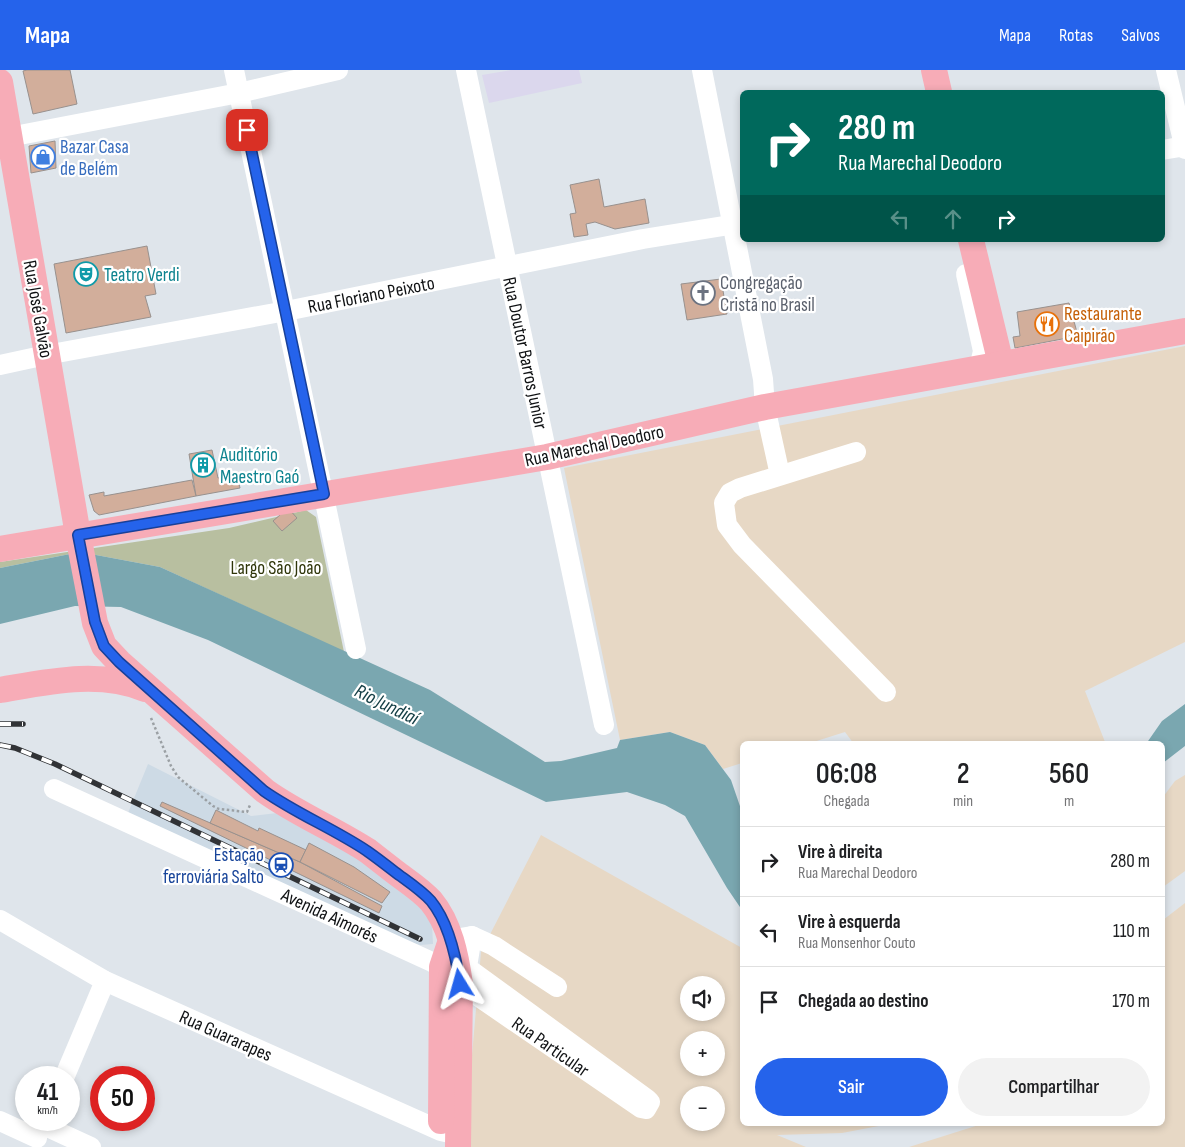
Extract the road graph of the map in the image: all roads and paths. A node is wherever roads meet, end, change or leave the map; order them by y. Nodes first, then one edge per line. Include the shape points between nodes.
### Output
1 (234, 70) edge
2 (338, 70) edge
3 (466, 70) edge
4 (702, 70) edge
5 (921, 70) edge
6 (934, 70) edge
7 (1166, 70) edge
8 (0, 82) edge
9 (926, 90) edge
10 (939, 90) edge
11 (239, 93) junction
12 (9, 137) junction
13 (1185, 147) edge
14 (1165, 150) edge
15 (738, 223) edge
16 (740, 235) edge
17 (741, 242) edge
18 (959, 242) edge
19 (971, 242) edge
20 (508, 267) junction
21 (286, 311) junction
22 (1185, 330) edge
23 (46, 355) junction
24 (0, 365) edge
25 (990, 366) junction
26 (765, 407) junction
27 (856, 452) dead end
28 (547, 457) junction
29 (780, 475) junction
30 (324, 494) junction
31 (79, 540) junction
32 (0, 549) edge
33 (100, 634) junction
34 (356, 650) dead end
35 (86, 678) junction
36 (0, 690) edge
37 (886, 692) dead end
38 (151, 705) junction
39 (604, 725) dead end
40 (54, 789) dead end
41 (250, 804) dead end
42 (0, 920) edge
43 (462, 938) junction
44 (451, 975) junction
45 (105, 981) junction
46 (557, 987) dead end
47 (69, 1066) edge
48 (0, 1121) edge
49 (40, 1133) edge
50 (449, 1140) edge
51 (91, 1147) edge

1 - 11 street
2 - 11 street
3 - 20 street, Rua Doutor Barros Junior
4 - 15 street
5 - 9 street
6 - 10 main road
7 - 13 street
8 - 12 main road, Rua José Galvão
11 - 12 street
11 - 21 street
12 - 23 main road, Rua José Galvão
13 - 14 street
15 - 16 street
15 - 20 street, Rua Floriano Peixoto
17 - 26 street
18 - 25 street via 983,351
19 - 25 main road
20 - 21 street, Rua Floriano Peixoto
20 - 28 street, Rua Doutor Barros Junior
21 - 23 street, Rua Floriano Peixoto
21 - 30 street
22 - 25 main road, Rua Marechal Deodoro
23 - 24 street, Rua Floriano Peixoto
23 - 31 main road, Rua José Galvão
25 - 26 main road, Rua Marechal Deodoro
26 - 28 main road, Rua Marechal Deodoro
26 - 29 street
27 - 29 street
28 - 30 main road, Rua Marechal Deodoro
28 - 39 street, Rua Doutor Barros Junior
29 - 37 street via 730,492 724,503 727,525
30 - 31 main road, Rua Marechal Deodoro
30 - 34 street
31 - 32 main road, Rua Marechal Deodoro
31 - 33 main road, Rua José Galvão
33 - 35 main road via 100,659
33 - 38 main road
35 - 36 main road
35 - 38 main road via 135,685
38 - 41 path via 171,766 178,777 219,809 247,812
38 - 43 main road via 264,791 367,851 430,900
40 - 44 street, Avenida Aimorés
42 - 45 street, Rua Guararapes
43 - 44 main road
43 - 44 street, Rua Particular via 469,970 647,1099 650,1105 646,1109 641,1108
43 - 46 street via 494,946
44 - 50 main road
45 - 47 street
45 - 50 street, Rua Guararapes
48 - 49 street
49 - 51 street

